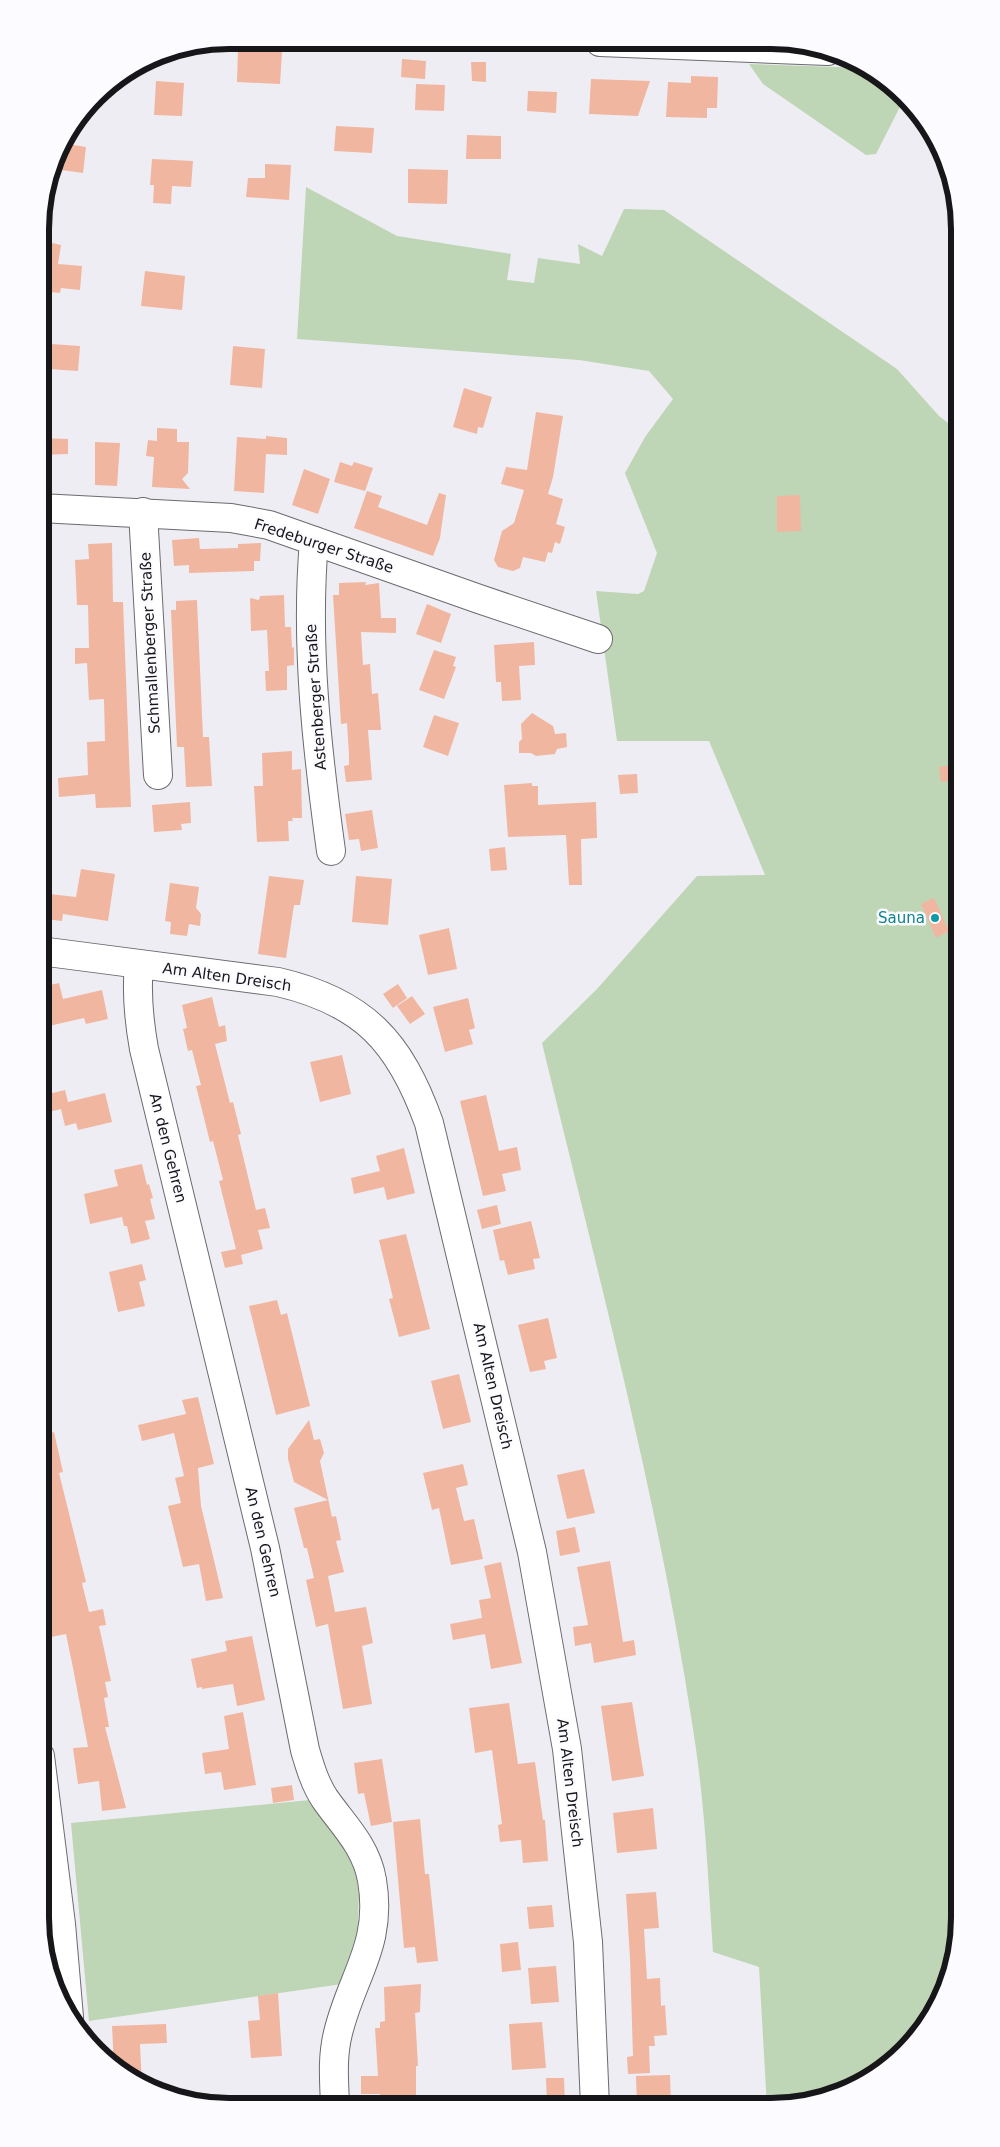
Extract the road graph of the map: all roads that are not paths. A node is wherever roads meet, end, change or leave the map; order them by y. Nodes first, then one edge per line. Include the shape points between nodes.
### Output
1 (49, 508) edge
2 (143, 512) junction
3 (314, 541) junction
4 (598, 639) dead end
5 (158, 774) dead end
6 (331, 851) dead end
7 (49, 952) edge
8 (139, 965) junction
9 (49, 1893) edge
10 (65, 1994) edge
11 (335, 2098) edge
12 (595, 2098) edge

1 - 2 street, Fredeburger Straße
2 - 3 street, Fredeburger Straße via 231,518 269,525
2 - 5 street, Schmallenberger Straße
3 - 4 street, Fredeburger Straße
3 - 6 street, Astenberger Straße via 311,580 313,682
7 - 8 street, Am Alten Dreisch
8 - 11 street, An den Gehren via 138,1013 144,1049 266,1548 305,1750 325,1799 362,1848 372,1878 374,1922 371,1941 338,2032 333,2064
8 - 12 street, Am Alten Dreisch via 278,982 325,996 371,1025 395,1051 420,1098 429,1123 532,1552 555,1678 568,1759 585,1915
9 - 10 street

